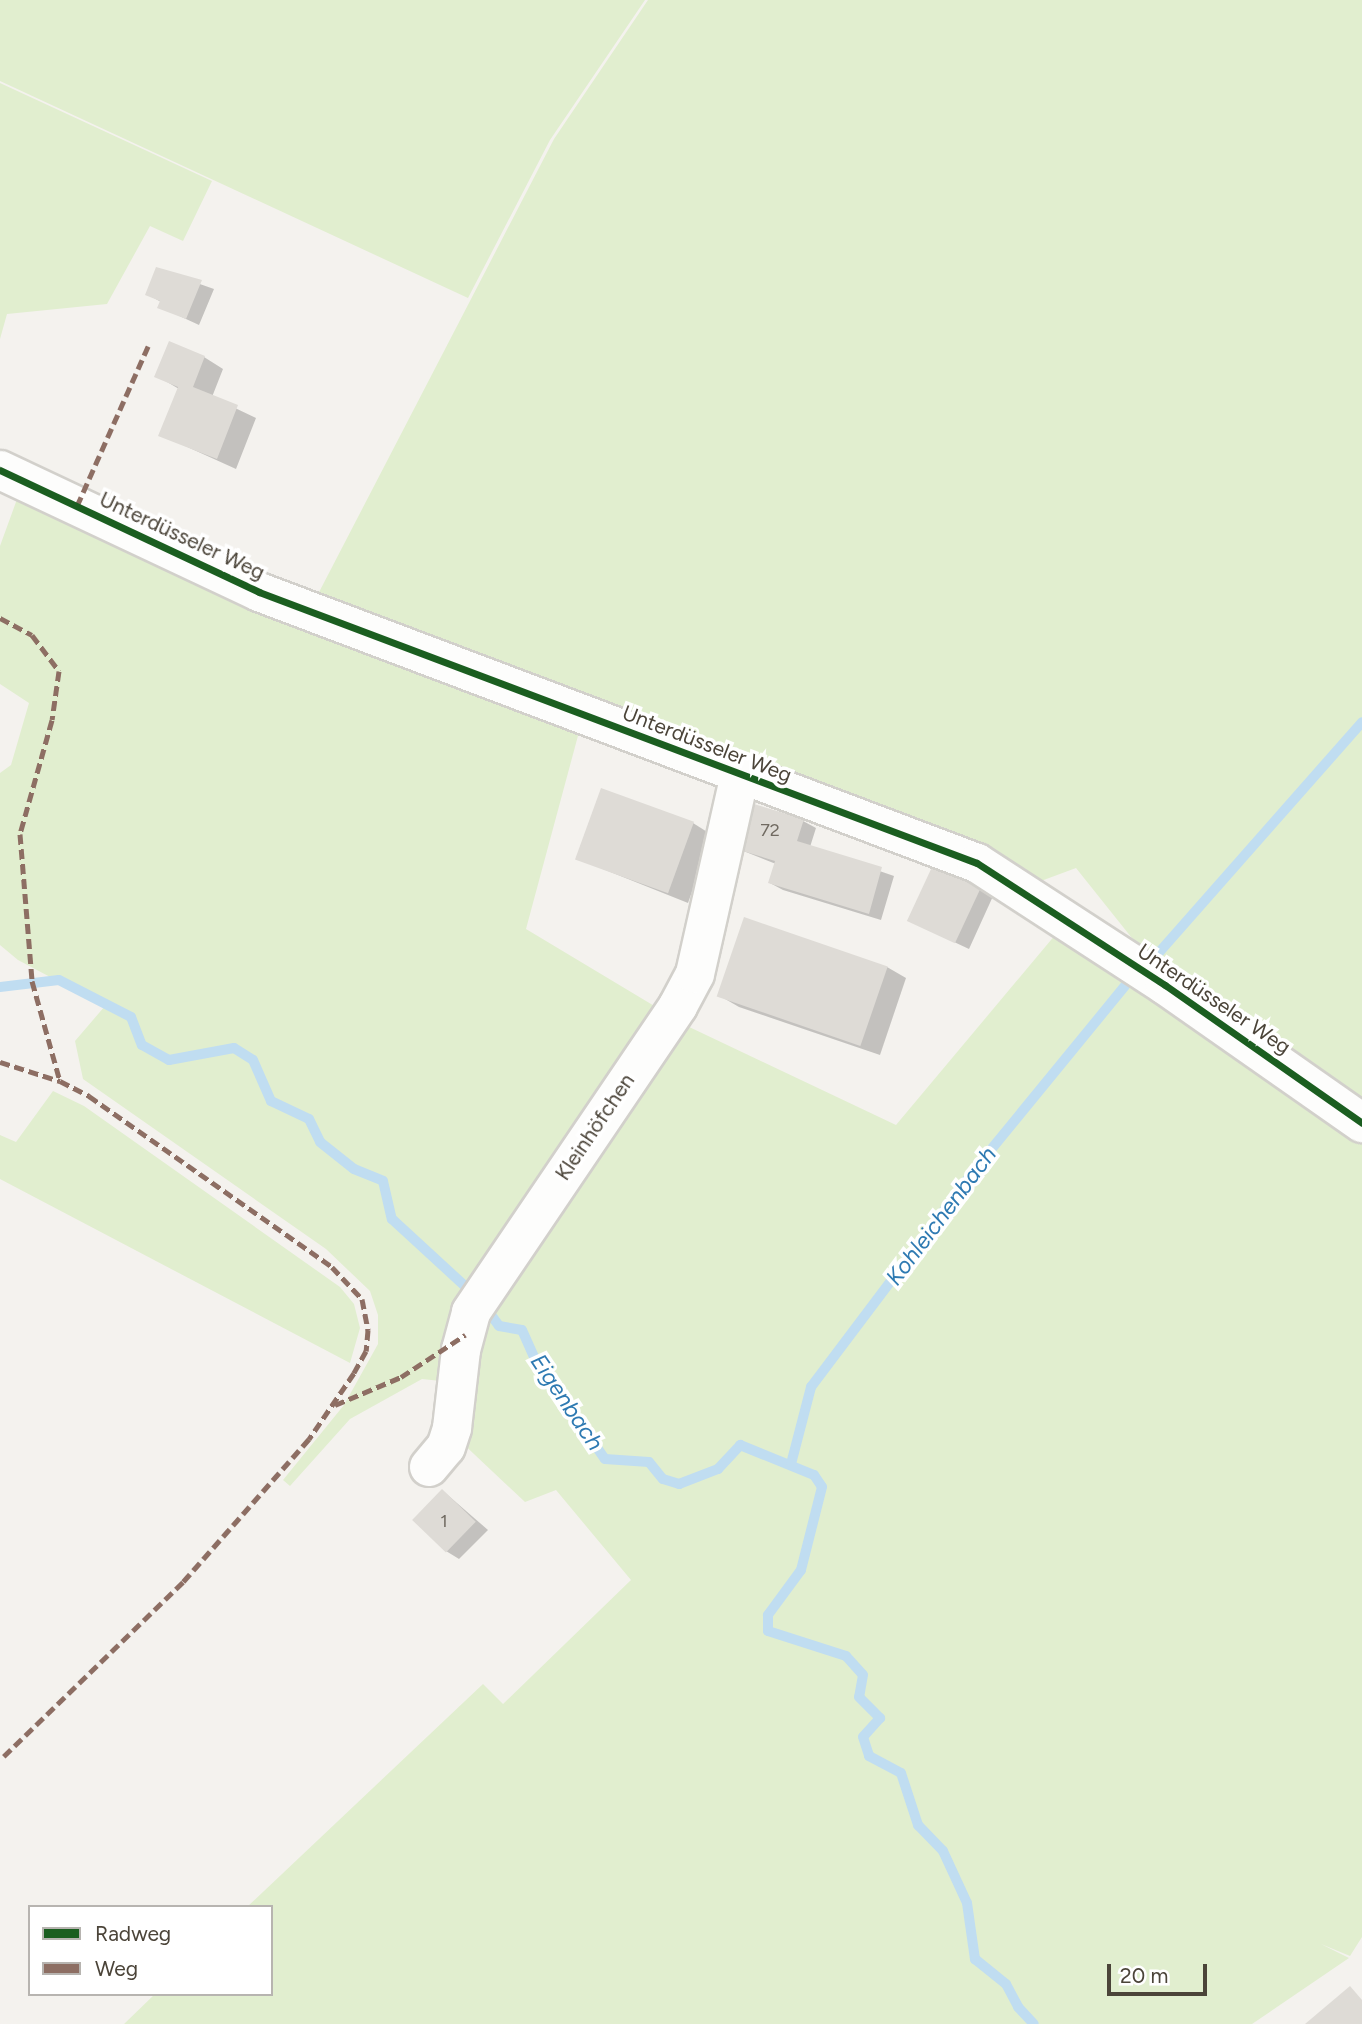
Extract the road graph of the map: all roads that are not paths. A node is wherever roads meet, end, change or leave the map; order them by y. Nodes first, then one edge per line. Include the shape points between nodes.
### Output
1 (0, 470) edge
2 (740, 775) junction
3 (1362, 1123) edge
4 (429, 1467) dead end

1 - 2 lane, Unterdüsseler Weg via 259,592
2 - 3 lane, Unterdüsseler Weg via 977,863 1165,985
2 - 4 lane, Kleinhöfchen via 695,974 678,1006 471,1312 461,1350 452,1428 446,1447

